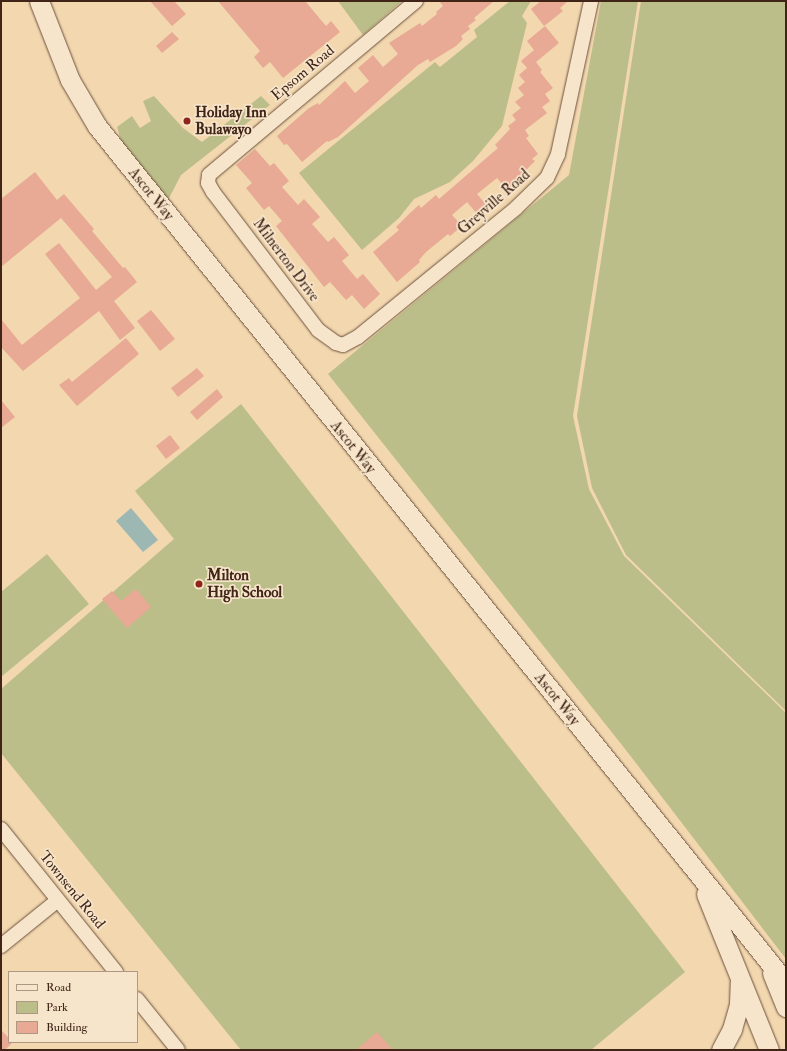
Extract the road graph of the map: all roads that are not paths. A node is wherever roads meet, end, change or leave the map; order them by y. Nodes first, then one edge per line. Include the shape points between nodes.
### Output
1 (39, 1) edge
2 (416, 1) edge
3 (592, 1) edge
4 (212, 170) joint
5 (358, 337) joint
6 (1, 829) edge
7 (698, 874) junction
8 (58, 900) junction
9 (1, 946) edge
10 (766, 960) junction
11 (115, 971) edge
12 (740, 978) junction
13 (786, 983) edge
14 (138, 1000) edge
15 (786, 1007) edge
16 (178, 1050) edge
17 (721, 1050) edge
18 (769, 1050) edge

1 - 7 main road, Ascot Way via 70,80 97,126
2 - 4 street, Epsom Road
3 - 5 street, Greyville Road via 558,154 547,178 516,208
4 - 5 street, Milnerton Drive via 208,183 213,192 318,330 336,343 343,344
6 - 8 street, Townsend Road
7 - 10 main road, Ascot Way
7 - 12 main road
8 - 9 street
8 - 11 street, Townsend Road
10 - 13 main road
10 - 15 main road
12 - 17 main road via 739,1004 732,1029
12 - 18 main road
14 - 16 street

